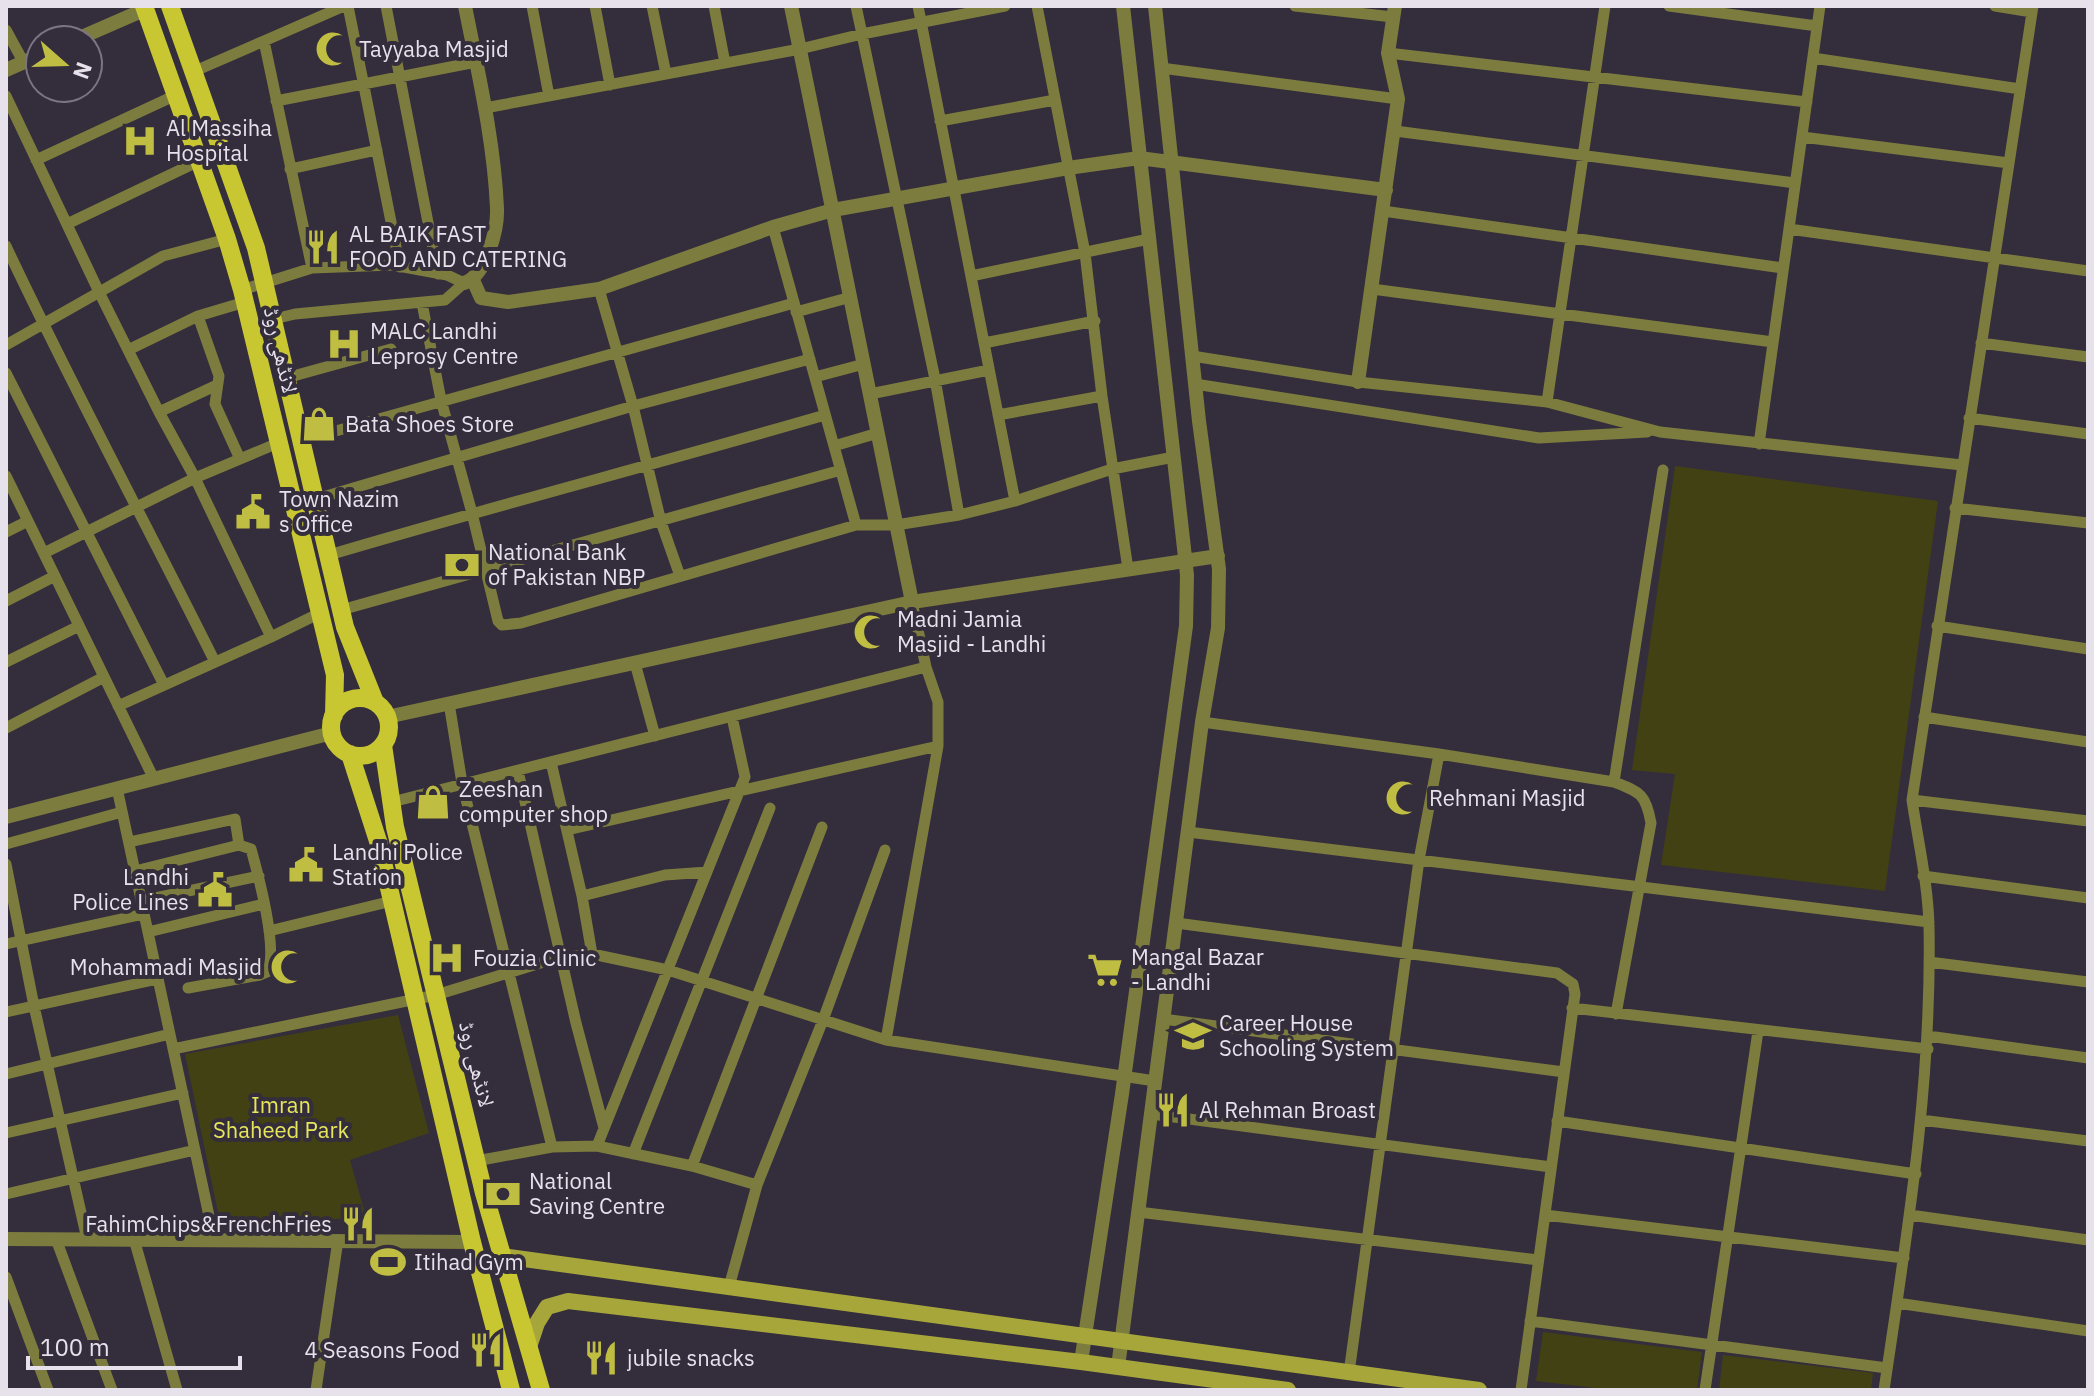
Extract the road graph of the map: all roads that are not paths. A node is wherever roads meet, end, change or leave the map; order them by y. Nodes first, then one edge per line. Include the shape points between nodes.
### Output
1 (170, 6) edge
2 (346, 6) edge
3 (386, 6) edge
4 (465, 6) edge
5 (532, 6) edge
6 (595, 6) edge
7 (652, 6) edge
8 (714, 6) edge
9 (791, 6) edge
10 (856, 6) edge
11 (918, 6) edge
12 (1005, 6) edge
13 (1037, 6) edge
14 (1123, 6) edge
15 (1155, 6) edge
16 (1295, 6) edge
17 (1605, 6) edge
18 (1669, 6) edge
19 (1820, 6) edge
20 (1995, 6) edge
21 (145, 8) edge
22 (2032, 9) edge
23 (1394, 12) edge
24 (921, 21) junction
25 (1817, 26) junction
26 (104, 27) edge
27 (6, 30) edge
28 (862, 34) junction
29 (264, 41) junction
30 (800, 49) junction
31 (1388, 53) junction
32 (1813, 58) junction
33 (476, 62) junction
34 (24, 63) joint
35 (725, 63) junction
36 (1161, 68) junction
37 (6, 70) edge
38 (195, 71) junction
39 (666, 74) junction
40 (400, 75) junction
41 (1595, 77) junction
42 (364, 83) junction
43 (610, 85) junction
44 (2020, 89) junction
45 (176, 95) junction
46 (6, 96) edge
47 (549, 96) junction
48 (1398, 99) junction
49 (1055, 100) junction
50 (276, 101) junction
51 (1807, 102) junction
52 (485, 108) junction
53 (940, 121) junction
54 (1395, 131) junction
55 (1802, 137) junction
56 (377, 150) junction
57 (1583, 156) junction
58 (1139, 158) junction
59 (36, 160) junction
60 (199, 161) junction
61 (1172, 162) junction
62 (2009, 163) junction
63 (1068, 168) junction
64 (290, 169) junction
65 (1795, 183) junction
66 (954, 189) junction
67 (1386, 190) junction
68 (899, 199) junction
69 (833, 210) junction
70 (1383, 211) junction
71 (67, 224) junction
72 (773, 227) junction
73 (1789, 229) junction
74 (1570, 238) junction
75 (227, 239) junction
76 (1149, 239) junction
77 (6, 246) edge
78 (1085, 253) junction
79 (1994, 257) junction
80 (400, 267) junction
81 (312, 268) junction
82 (1783, 268) junction
83 (2088, 271) edge
84 (438, 274) junction
85 (971, 276) junction
86 (265, 282) junction
87 (469, 282) junction
88 (599, 289) junction
89 (1372, 289) junction
90 (99, 292) junction
91 (244, 296) junction
92 (851, 297) junction
93 (422, 303) junction
94 (795, 307) junction
95 (1559, 313) junction
96 (198, 316) junction
97 (274, 319) junction
98 (1095, 321) junction
99 (42, 324) junction
100 (1773, 342) junction
101 (984, 343) junction
102 (1981, 343) junction
103 (6, 345) edge
104 (391, 349) dead end
105 (128, 350) junction
106 (617, 352) junction
107 (1192, 356) junction
108 (2088, 357) edge
109 (810, 359) junction
110 (864, 364) junction
111 (989, 370) junction
112 (6, 373) edge
113 (815, 377) junction
114 (286, 378) junction
115 (935, 379) junction
116 (1358, 382) junction
117 (1195, 384) junction
118 (217, 385) junction
119 (870, 394) junction
120 (1102, 396) junction
121 (441, 400) junction
122 (1547, 402) junction
123 (633, 406) junction
124 (159, 412) junction
125 (825, 415) junction
126 (998, 415) junction
127 (1969, 418) junction
128 (1660, 432) junction
129 (878, 433) junction
130 (2088, 434) edge
131 (300, 441) junction
132 (278, 443) junction
133 (1759, 444) junction
134 (834, 446) junction
135 (457, 457) junction
136 (1174, 457) junction
137 (240, 459) junction
138 (1962, 465) junction
139 (648, 466) junction
140 (1112, 469) junction
141 (841, 470) junction
142 (1663, 470) dead end
143 (6, 476) edge
144 (195, 478) junction
145 (316, 499) junction
146 (1015, 501) junction
147 (138, 506) junction
148 (1955, 508) junction
149 (472, 513) junction
150 (959, 515) junction
151 (28, 521) junction
152 (661, 522) junction
153 (2088, 523) edge
154 (856, 525) junction
155 (896, 525) junction
156 (85, 531) junction
157 (6, 532) edge
158 (44, 553) junction
159 (329, 555) junction
160 (1218, 556) junction
161 (1186, 562) junction
162 (1128, 569) junction
163 (486, 570) junction
164 (55, 576) junction
165 (680, 576) junction
166 (6, 601) edge
167 (912, 602) junction
168 (341, 610) junction
169 (320, 613) junction
170 (79, 626) junction
171 (1937, 626) junction
172 (271, 637) junction
173 (2088, 649) edge
174 (6, 662) edge
175 (215, 662) junction
176 (635, 663) junction
177 (926, 667) junction
178 (104, 677) junction
179 (164, 685) junction
180 (375, 702) junction
181 (449, 703) junction
182 (118, 706) junction
183 (387, 717) junction
184 (732, 717) junction
185 (1924, 717) junction
186 (1202, 722) junction
187 (333, 724) junction
188 (6, 728) edge
189 (655, 736) junction
190 (2088, 742) edge
191 (383, 745) junction
192 (938, 746) junction
193 (350, 754) junction
194 (1439, 754) junction
195 (551, 762) junction
196 (518, 771) junction
197 (154, 779) junction
198 (1614, 782) junction
199 (462, 783) junction
200 (117, 788) junction
201 (739, 792) junction
202 (1912, 800) junction
203 (392, 802) junction
204 (770, 808) dead end
205 (122, 812) junction
206 (6, 817) edge
207 (2088, 821) edge
208 (822, 827) dead end
209 (567, 830) junction
210 (1188, 832) junction
211 (129, 842) junction
212 (6, 844) edge
213 (239, 845) junction
214 (885, 850) dead end
215 (1419, 860) junction
216 (6, 864) edge
217 (135, 871) junction
218 (707, 872) junction
219 (259, 876) junction
220 (1923, 876) junction
221 (1637, 888) junction
222 (582, 896) junction
223 (2088, 898) edge
224 (141, 901) junction
225 (392, 901) junction
226 (264, 904) junction
227 (144, 914) junction
228 (1929, 922) junction
229 (1176, 923) junction
230 (269, 931) junction
231 (148, 932) junction
232 (20, 941) junction
233 (6, 944) edge
234 (1407, 953) junction
235 (592, 954) junction
236 (560, 957) junction
237 (1929, 962) junction
238 (668, 970) junction
239 (510, 971) junction
240 (158, 979) junction
241 (702, 980) junction
242 (2088, 982) edge
243 (188, 988) dead end
244 (436, 995) junction
245 (757, 997) junction
246 (415, 998) junction
247 (34, 1006) junction
248 (1572, 1008) junction
249 (6, 1012) edge
250 (1616, 1014) junction
251 (1163, 1019) junction
252 (823, 1020) junction
253 (1758, 1031) junction
254 (170, 1034) junction
255 (1928, 1036) junction
256 (886, 1040) junction
257 (173, 1049) junction
258 (1928, 1049) junction
259 (1393, 1050) junction
260 (2088, 1058) edge
261 (46, 1064) junction
262 (1564, 1072) junction
263 (6, 1074) edge
264 (1124, 1077) junction
265 (1155, 1081) junction
266 (183, 1093) junction
267 (1151, 1114) junction
268 (1921, 1120) junction
269 (59, 1121) junction
270 (1557, 1121) junction
271 (604, 1129) junction
272 (6, 1133) edge
273 (2088, 1141) edge
274 (597, 1146) junction
275 (1380, 1146) junction
276 (552, 1147) junction
277 (1740, 1148) junction
278 (195, 1150) junction
279 (633, 1154) junction
280 (476, 1161) junction
281 (692, 1166) junction
282 (1551, 1167) junction
283 (1916, 1174) junction
284 (73, 1179) junction
285 (757, 1185) junction
286 (6, 1194) edge
287 (1138, 1212) junction
288 (1545, 1215) junction
289 (1910, 1215) junction
290 (1728, 1237) junction
291 (6, 1239) edge
292 (56, 1239) junction
293 (87, 1239) junction
294 (134, 1239) junction
295 (214, 1239) junction
296 (338, 1240) junction
297 (2088, 1240) edge
298 (1368, 1241) junction
299 (472, 1242) junction
300 (502, 1256) junction
301 (1904, 1258) junction
302 (1538, 1260) junction
303 (6, 1277) edge
304 (729, 1287) junction
305 (1897, 1303) junction
306 (1530, 1321) junction
307 (2088, 1331) edge
308 (1087, 1338) junction
309 (1122, 1343) junction
310 (1712, 1346) junction
311 (529, 1347) junction
312 (1081, 1362) junction
313 (1118, 1367) junction
314 (1887, 1368) junction
315 (1349, 1373) junction
316 (1200, 1384) edge
317 (1439, 1387) edge
318 (48, 1390) edge
319 (112, 1390) edge
320 (177, 1390) edge
321 (316, 1390) edge
322 (511, 1390) edge
323 (541, 1390) edge
324 (1288, 1390) edge
325 (1479, 1390) edge
326 (1521, 1390) edge
327 (1705, 1390) edge
328 (1884, 1390) edge

1 - 38 main road, لانڈھی روڈ
2 - 29 street
2 - 42 street
3 - 40 street
4 - 33 street
5 - 47 street
6 - 43 street
7 - 39 street
8 - 35 street
9 - 30 street
10 - 28 street
11 - 24 street
12 - 24 street
13 - 49 street
14 - 58 street
15 - 36 street
16 - 23 street
17 - 41 street
18 - 25 street
19 - 25 street
20 - 22 street
21 - 26 street
21 - 45 main road, لانڈھی روڈ
22 - 44 street
23 - 31 street
24 - 28 street
24 - 53 street
25 - 32 street
27 - 34 street
28 - 30 street
28 - 68 street
29 - 38 street
29 - 50 street
30 - 35 street
30 - 69 street
31 - 41 street
31 - 48 street
32 - 44 street
32 - 51 street
33 - 40 street
33 - 52 street
34 - 37 street
35 - 39 street
36 - 48 street
36 - 61 street
38 - 86 main road, لانڈھی روڈ
39 - 43 street
40 - 42 street
40 - 84 street
41 - 51 street
41 - 57 street
42 - 50 street
42 - 56 street
43 - 47 street
44 - 62 street
45 - 59 street
45 - 60 main road, لانڈھی روڈ
46 - 59 street
47 - 52 street
48 - 54 street
49 - 53 street
49 - 63 street
50 - 64 street
51 - 55 street
52 - 87 street via 495,233 482,267
53 - 66 street
54 - 57 street
54 - 67 street
55 - 62 street
55 - 65 street
56 - 64 street
56 - 80 street
57 - 65 street
57 - 74 street
58 - 61 street
58 - 63 street
58 - 76 street
59 - 71 street
60 - 71 street
60 - 75 main road, لانڈھی روڈ
61 - 67 street
61 - 107 street
62 - 79 street
63 - 66 street
63 - 78 street
64 - 81 street
65 - 73 street
66 - 68 street
66 - 85 street
67 - 70 street
68 - 69 street
68 - 115 street
69 - 72 street
69 - 92 street
70 - 74 street
70 - 89 street
71 - 90 street
72 - 88 street
72 - 94 street
73 - 79 street
73 - 82 street
74 - 82 street
74 - 95 street
75 - 90 street via 163,256
75 - 91 main road, لانڈھی روڈ
76 - 78 street
76 - 136 street
77 - 99 street
78 - 85 street
78 - 98 street
79 - 83 street
79 - 102 street
80 - 81 street
80 - 84 street
81 - 86 street
82 - 100 street
84 - 87 street
85 - 101 street
86 - 91 street
86 - 97 main road, لانڈھی روڈ
87 - 88 street via 481,298 508,302
87 - 93 street via 445,300
88 - 106 street
89 - 95 street
89 - 116 street
90 - 99 street
90 - 105 street
91 - 96 street
91 - 132 main road, لانڈھی روڈ
92 - 94 street
92 - 110 street
93 - 97 street
93 - 121 street
94 - 106 street
94 - 109 street
95 - 100 street
95 - 122 street
96 - 105 street
96 - 118 street via 217,368
97 - 114 main road, لانڈھی روڈ
98 - 101 street
98 - 120 street
99 - 103 street
99 - 147 street
100 - 133 street
101 - 111 street
102 - 108 street
102 - 127 street
104 - 114 street
105 - 124 street
106 - 121 street
106 - 123 street
107 - 116 street
107 - 117 street
109 - 113 street
109 - 123 street
110 - 113 street
110 - 119 street
111 - 115 street
111 - 126 street
112 - 156 street
113 - 125 street
114 - 131 main road, لانڈھی روڈ
115 - 119 street
115 - 150 street
116 - 122 street
117 - 128 street via 1539,438
117 - 160 street
118 - 124 street
118 - 137 street via 215,404
119 - 129 street
120 - 126 street
120 - 140 street
121 - 131 street
121 - 135 street
122 - 128 street
123 - 135 street
123 - 139 street
124 - 144 street
125 - 134 street
125 - 139 street
126 - 146 street
127 - 130 street
127 - 138 street
128 - 133 street
129 - 134 street
129 - 155 street
131 - 145 main road, لانڈھی روڈ
132 - 137 street
132 - 169 main road, لانڈھی روڈ
133 - 138 street
134 - 141 street
135 - 145 street
135 - 149 street
136 - 140 street
136 - 161 street
137 - 144 street
138 - 148 street
139 - 149 street
139 - 152 street
140 - 146 street
140 - 162 street
141 - 152 street
141 - 154 street
142 - 198 street
143 - 151 street
144 - 147 street
144 - 172 street
145 - 159 main road, لانڈھی روڈ
146 - 150 street
147 - 156 street
147 - 175 street
148 - 153 street
148 - 171 street
149 - 159 street
149 - 163 street
150 - 155 street
151 - 157 street
151 - 158 street
152 - 163 street
152 - 165 street
154 - 155 street
154 - 165 street
155 - 167 street
156 - 158 street
156 - 179 street
158 - 164 street
159 - 168 main road, لانڈھی روڈ
160 - 161 street
160 - 186 street via 1218,628
161 - 162 street
161 - 264 street via 1186,626
162 - 167 street
163 - 165 street via 502,625
163 - 168 street
164 - 166 street
164 - 170 street
167 - 176 street
167 - 177 street
168 - 180 main road, لانڈھی روڈ
169 - 172 street
169 - 187 main road, لانڈھی روڈ via 335,675
170 - 174 street
170 - 178 street
171 - 173 street
171 - 185 street
172 - 175 street
175 - 179 street
176 - 181 street
176 - 189 street
177 - 184 street
177 - 192 street via 938,702
178 - 182 street
178 - 188 street
179 - 182 street
180 - 183 main road
180 - 187 main road via 347,701
181 - 183 street
181 - 199 street
182 - 197 street
183 - 191 main road
184 - 189 street
184 - 201 street via 745,777
185 - 190 street
185 - 202 street
186 - 194 street
186 - 210 street
187 - 193 main road via 336,742
187 - 197 street
189 - 195 street
191 - 193 main road via 368,755
191 - 203 main road, لانڈھی روڈ
192 - 201 street
192 - 256 street
193 - 225 main road, لانڈھی روڈ
194 - 198 street
194 - 215 street
195 - 196 street
195 - 209 street
196 - 199 street
196 - 236 street
197 - 200 street
198 - 221 street via 1638,791 1648,804 1651,823
199 - 203 street
199 - 239 street
200 - 205 street
200 - 206 street
201 - 209 street
201 - 218 street
202 - 207 street
202 - 220 street
203 - 244 main road, لانڈھی روڈ
204 - 241 street
205 - 211 street
205 - 212 street
208 - 245 street
209 - 222 street
210 - 215 street
210 - 229 street
211 - 213 street via 235,819
211 - 217 street
213 - 217 street
213 - 219 street via 251,849
214 - 252 street
215 - 221 street
215 - 234 street
216 - 232 street
217 - 224 street
218 - 222 street via 665,875
218 - 238 street
219 - 224 street
219 - 226 street
220 - 223 street
220 - 228 street
221 - 228 street
221 - 250 street
222 - 235 street
224 - 227 street
225 - 230 street
225 - 246 main road, لانڈھی روڈ
226 - 230 street
226 - 231 street
227 - 231 street
227 - 232 street
228 - 237 street
229 - 234 street
229 - 251 street
230 - 243 street via 267,972
231 - 240 street
232 - 233 street
232 - 247 street
234 - 248 street via 1557,973 1573,984
234 - 259 street
235 - 236 street
235 - 238 street
236 - 239 street
236 - 271 street
237 - 242 street
237 - 255 street
238 - 241 street
238 - 271 street
239 - 244 street
239 - 276 street
240 - 247 street
240 - 254 street
241 - 245 street
241 - 279 street
244 - 246 street
244 - 280 main road, لانڈھی روڈ
245 - 252 street
245 - 281 street
246 - 257 street
246 - 299 main road, لانڈھی روڈ
247 - 249 street
247 - 261 street
248 - 250 street
248 - 262 street
250 - 253 street
251 - 259 street
251 - 265 street
252 - 256 street
252 - 285 street
253 - 258 street
253 - 277 street
254 - 257 street
254 - 261 street
255 - 258 street
255 - 260 street
256 - 264 street
257 - 266 street
258 - 268 street
259 - 262 street
259 - 275 street
261 - 263 street
261 - 269 street
262 - 270 street
264 - 265 street
264 - 308 street
265 - 267 street
266 - 269 street
266 - 278 street
267 - 275 street
267 - 287 street
268 - 273 street
268 - 283 street
269 - 272 street
269 - 284 street
270 - 277 street
270 - 282 street
271 - 274 street
274 - 276 street
274 - 279 street
275 - 282 street
275 - 298 street
276 - 280 street
277 - 283 street
277 - 290 street
278 - 284 street
278 - 295 street
279 - 281 street
280 - 300 main road, لانڈھی روڈ
281 - 285 street
282 - 288 street
283 - 289 street
284 - 286 street
284 - 293 street
285 - 304 street
287 - 298 street
287 - 309 street
288 - 290 street
288 - 302 street
289 - 297 street
289 - 301 street
290 - 301 street
290 - 310 street
291 - 292 street
292 - 293 street
292 - 319 street
293 - 294 street
294 - 295 street
294 - 320 street
295 - 296 street
296 - 299 street
296 - 321 street
298 - 302 street
298 - 315 street
299 - 322 main road, لانڈھی روڈ
300 - 304 main road
300 - 311 main road, لانڈھی روڈ
301 - 305 street
302 - 306 street
303 - 318 street
304 - 308 main road
305 - 307 street
305 - 314 street
306 - 310 street
306 - 326 street
308 - 309 main road
308 - 312 street
309 - 313 street
309 - 315 main road
310 - 314 street
310 - 327 street
311 - 312 main road via 547,1307 568,1301
311 - 323 main road, لانڈھی روڈ
312 - 313 main road
313 - 316 main road
314 - 328 street
315 - 317 main road
316 - 324 main road
317 - 325 main road

